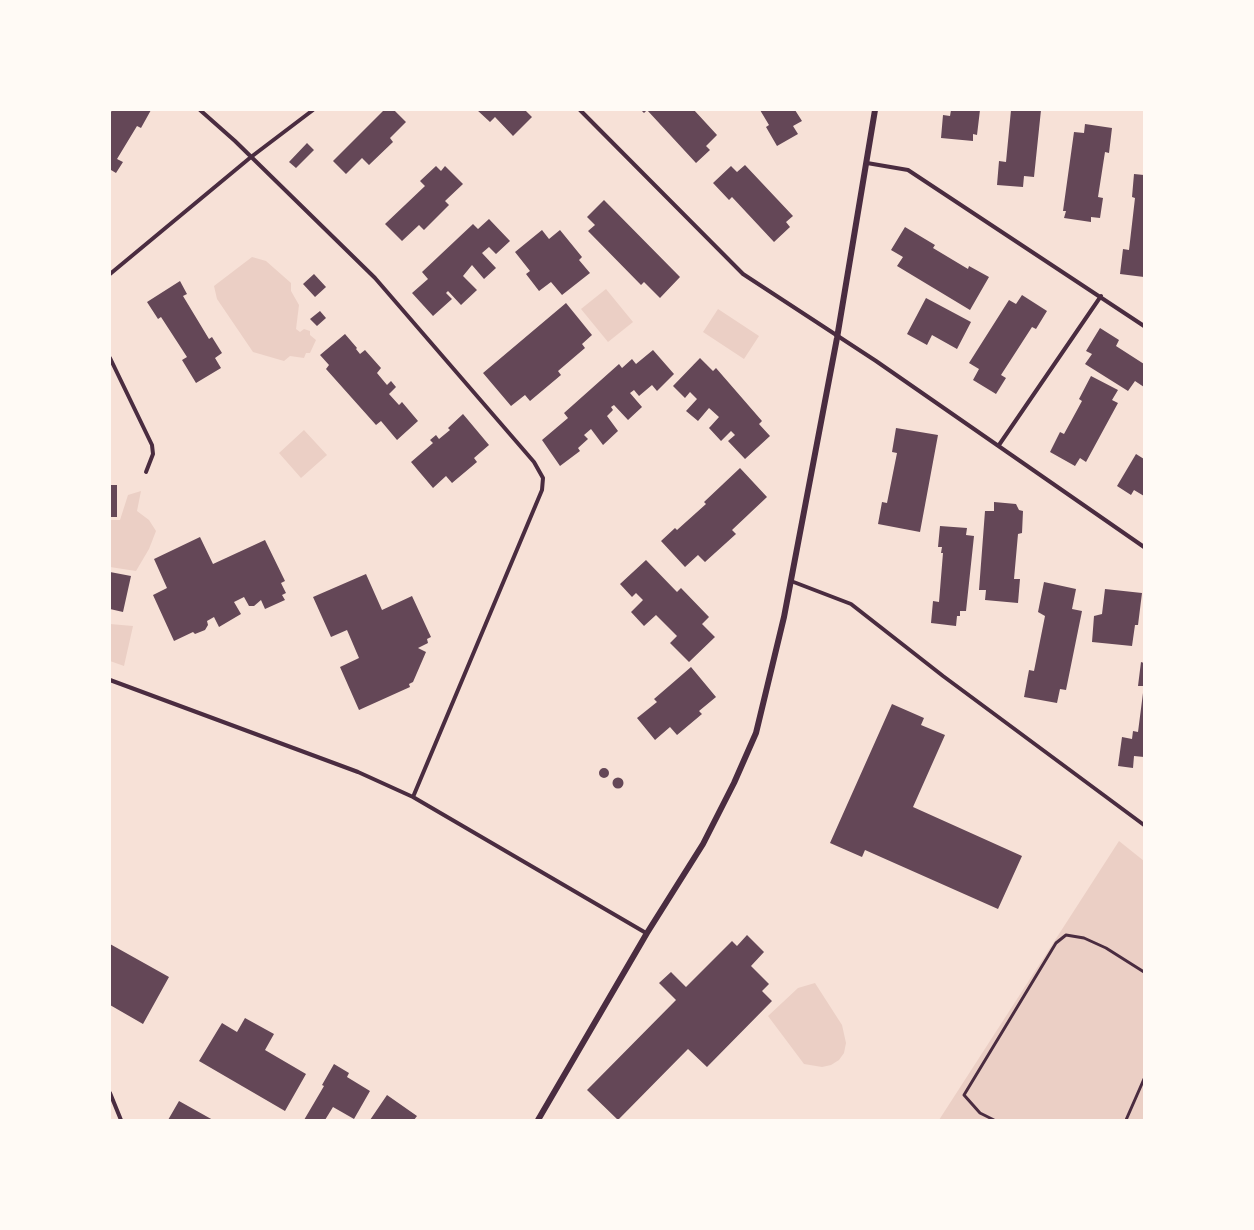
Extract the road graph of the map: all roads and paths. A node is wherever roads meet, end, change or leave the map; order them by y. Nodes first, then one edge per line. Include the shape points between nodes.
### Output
1 (200, 110) edge
2 (313, 110) edge
3 (580, 110) edge
4 (875, 110) edge
5 (585, 112) edge
6 (251, 157) junction
7 (867, 163) junction
8 (110, 274) edge
9 (1101, 296) junction
10 (1144, 326) edge
11 (837, 338) junction
12 (110, 358) edge
13 (999, 445) junction
14 (146, 472) dead end
15 (1144, 547) edge
16 (791, 581) junction
17 (110, 680) edge
18 (413, 797) junction
19 (1144, 825) edge
20 (647, 933) junction
21 (1144, 972) edge
22 (1144, 1079) edge
23 (110, 1093) edge
24 (121, 1120) edge
25 (538, 1120) edge
26 (994, 1120) edge
27 (1126, 1120) edge

1 - 6 lane
2 - 6 lane
3 - 5 lane
4 - 7 street
5 - 11 lane via 743,274
6 - 8 lane
6 - 18 lane via 375,278 534,462 543,478 539,498
7 - 9 lane via 908,170
7 - 11 street
9 - 10 lane
9 - 13 lane
11 - 13 lane
11 - 16 street
12 - 14 lane via 152,444 153,454
13 - 15 lane
16 - 19 lane via 851,604
16 - 20 street via 756,733 703,844
17 - 18 lane via 358,772
18 - 20 lane
20 - 25 street
21 - 26 path via 1084,938 1066,935 1056,943 964,1095 980,1113
22 - 27 path
23 - 24 lane

